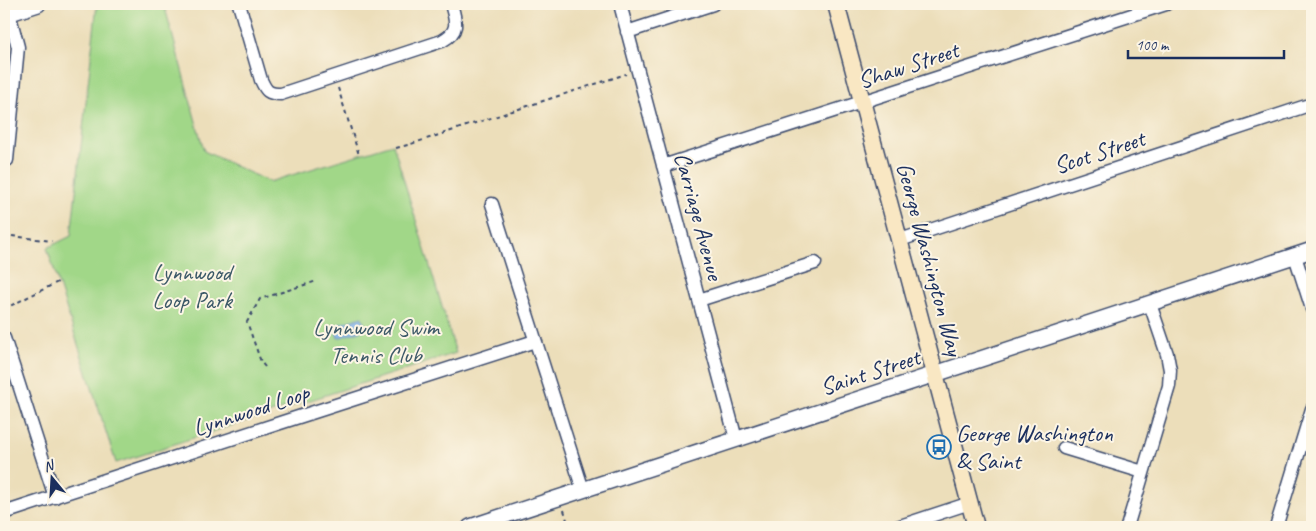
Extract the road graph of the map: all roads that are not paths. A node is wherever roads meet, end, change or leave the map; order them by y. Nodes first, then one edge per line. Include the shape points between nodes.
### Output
1 (38, 4) edge
2 (239, 4) edge
3 (451, 4) edge
4 (620, 4) edge
5 (714, 4) edge
6 (836, 4) edge
7 (1166, 4) edge
8 (6, 14) edge
9 (627, 32) junction
10 (862, 102) junction
11 (1312, 104) edge
12 (6, 160) dead end
13 (663, 166) junction
14 (492, 204) dead end
15 (900, 240) junction
16 (1312, 250) edge
17 (1295, 256) junction
18 (815, 263) dead end
19 (699, 300) junction
20 (1150, 304) junction
21 (1312, 309) edge
22 (4, 338) edge
23 (535, 341) junction
24 (9, 369) edge
25 (936, 374) junction
26 (1312, 409) edge
27 (736, 439) junction
28 (1064, 448) dead end
29 (1143, 472) junction
30 (583, 490) junction
31 (54, 496) junction
32 (970, 503) junction
33 (4, 513) edge
34 (470, 527) edge
35 (897, 527) edge
36 (976, 527) edge
37 (1127, 527) edge
38 (1276, 527) edge

1 - 8 street
2 - 3 street via 261,80 272,94 281,94 442,42 451,36 455,28
4 - 9 street, Carriage Avenue
5 - 9 street
6 - 10 main road, George Washington Way
7 - 10 street, Shaw Street
8 - 12 street via 18,46
9 - 13 street, Carriage Avenue
10 - 13 street, Shaw Street
10 - 15 main road, George Washington Way
11 - 15 street, Scot Street
13 - 19 street, Carriage Avenue
14 - 23 street
15 - 25 main road, George Washington Way
16 - 17 street, Saint Street
17 - 20 street, Saint Street
17 - 21 street
18 - 19 street
19 - 27 street, Carriage Avenue
20 - 25 street, Saint Street
20 - 29 street via 1170,370 1169,386
22 - 24 street
23 - 30 street
23 - 31 street, Lynnwood Loop
24 - 31 street
25 - 27 street, Saint Street
25 - 32 main road, George Washington Way
26 - 38 street
27 - 30 street, Saint Street
28 - 29 street
29 - 37 street
30 - 34 street, Saint Street
31 - 33 street, Lynnwood Loop
32 - 35 street
32 - 36 main road, George Washington Way

